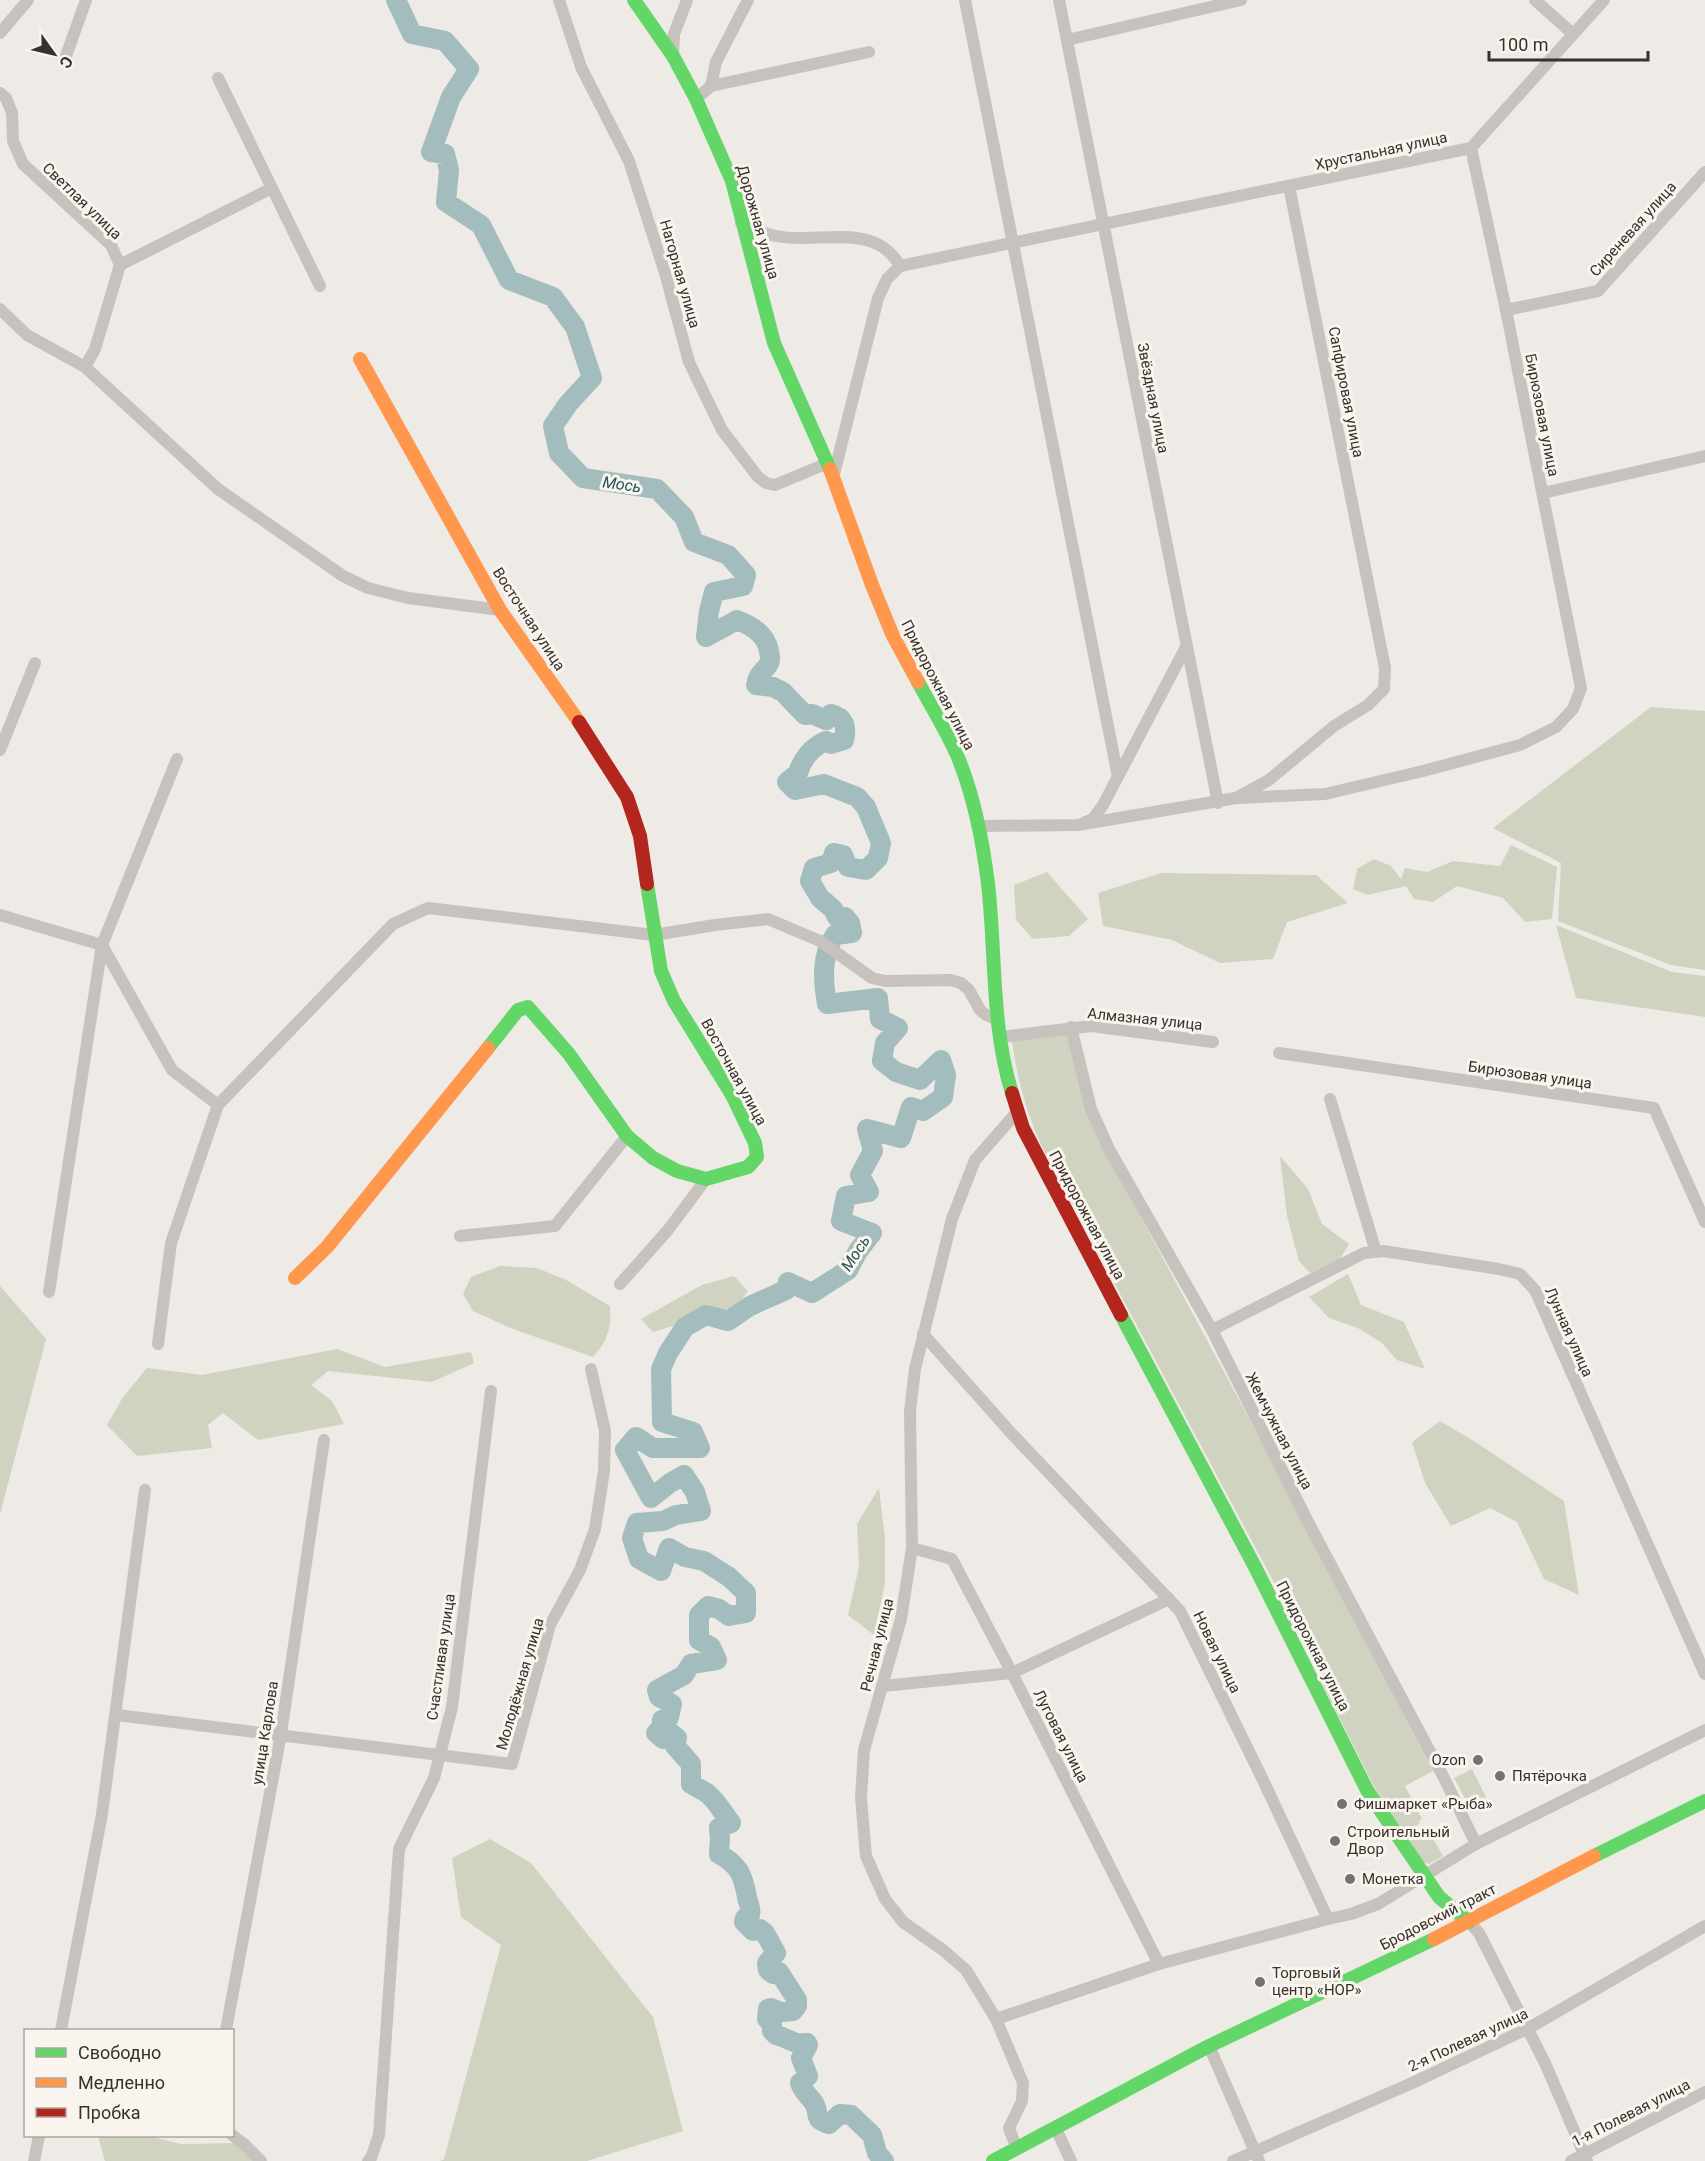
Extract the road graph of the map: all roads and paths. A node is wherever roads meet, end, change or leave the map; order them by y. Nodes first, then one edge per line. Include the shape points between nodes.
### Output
1 (28, 0) edge
2 (86, 0) edge
3 (559, 0) edge
4 (634, 0) edge
5 (687, 0) edge
6 (748, 0) edge
7 (965, 0) edge
8 (1059, 0) edge
9 (1241, 0) edge
10 (1535, 0) edge
11 (1604, 0) edge
12 (0, 33) edge
13 (1573, 34) junction
14 (1067, 40) junction
15 (869, 52) dead end
16 (66, 56) dead end
17 (673, 56) junction
18 (218, 78) dead end
19 (711, 86) junction
20 (0, 93) edge
21 (696, 99) junction
22 (1471, 148) junction
23 (1705, 172) edge
24 (1289, 186) junction
25 (272, 188) junction
26 (741, 223) junction
27 (1102, 223) junction
28 (1013, 242) junction
29 (120, 266) junction
30 (900, 266) junction
31 (320, 286) dead end
32 (0, 309) edge
33 (1506, 310) junction
34 (360, 359) dead end
35 (85, 367) junction
36 (1705, 456) edge
37 (828, 463) junction
38 (833, 478) junction
39 (1543, 493) junction
40 (500, 610) junction
41 (1187, 645) junction
42 (35, 663) dead end
43 (0, 750) edge
44 (177, 759) dead end
45 (1118, 777) junction
46 (1236, 798) junction
47 (1218, 803) junction
48 (1078, 825) junction
49 (979, 826) junction
50 (0, 915) edge
51 (654, 935) junction
52 (102, 945) junction
53 (998, 1020) junction
54 (1071, 1027) junction
55 (1001, 1037) junction
56 (1213, 1042) dead end
57 (1279, 1053) dead end
58 (1330, 1099) dead end
59 (218, 1105) junction
60 (1017, 1112) junction
61 (627, 1136) junction
62 (706, 1179) junction
63 (1705, 1222) edge
64 (459, 1236) dead end
65 (1376, 1252) junction
66 (295, 1278) dead end
67 (620, 1284) dead end
68 (49, 1292) dead end
69 (1212, 1330) junction
70 (923, 1334) junction
71 (158, 1344) dead end
72 (591, 1370) dead end
73 (491, 1391) dead end
74 (324, 1440) dead end
75 (145, 1491) dead end
76 (912, 1548) junction
77 (1169, 1599) junction
78 (1012, 1673) junction
79 (1705, 1674) edge
80 (883, 1686) junction
81 (117, 1715) junction
82 (1705, 1730) edge
83 (281, 1734) junction
84 (439, 1756) junction
85 (1705, 1801) edge
86 (1476, 1844) junction
87 (1423, 1876) junction
88 (1328, 1919) junction
89 (1469, 1922) junction
90 (1705, 1926) edge
91 (1159, 1964) junction
92 (996, 2019) junction
93 (1529, 2028) junction
94 (61, 2029) edge
95 (226, 2029) edge
96 (1209, 2046) junction
97 (1705, 2092) edge
98 (1056, 2129) junction
99 (234, 2136) edge
100 (39, 2137) edge
101 (1017, 2149) junction
102 (1257, 2156) edge
103 (1585, 2158) edge
104 (34, 2161) edge
105 (261, 2161) edge
106 (368, 2161) edge
107 (993, 2161) edge
108 (1071, 2161) edge
109 (1233, 2161) edge
110 (1571, 2161) edge

1 - 12 street
2 - 16 street
3 - 37 street, Нагорная улица via 581,67 629,161 689,362 722,430 766,483 775,485
4 - 17 street, Дорожная улица
5 - 17 street via 674,34
6 - 19 street via 716,62
7 - 28 street
8 - 14 street, Звёздная улица
9 - 14 street
10 - 13 street
11 - 13 street, Хрустальная улица
13 - 22 street, Хрустальная улица
14 - 27 street, Звёздная улица
15 - 19 street
17 - 21 street, Дорожная улица
18 - 25 street
19 - 21 street
20 - 29 street, Светлая улица via 12,113 13,141 23,164 111,245
21 - 26 street, Дорожная улица via 732,182
22 - 24 street, Хрустальная улица
22 - 33 street, Бирюзовая улица
23 - 33 street, Сиреневая улица via 1598,291
24 - 27 street, Хрустальная улица
24 - 46 street, Сапфировая улица via 1373,604 1385,668 1384,689 1269,780
25 - 29 street
25 - 31 street
26 - 30 street via 776,236 871,240 895,256
26 - 37 street, Дорожная улица via 774,343
27 - 28 street, Хрустальная улица
27 - 41 street, Звёздная улица
28 - 30 street, Хрустальная улица
28 - 45 street
29 - 35 street via 95,349
30 - 38 street via 887,279 878,298
32 - 35 street via 27,335
33 - 39 street, Бирюзовая улица
34 - 40 street, Восточная улица
35 - 40 street via 218,489 343,576 368,588 408,598
36 - 39 street
37 - 38 street, Придорожная улица
38 - 49 street, Придорожная улица via 893,636 957,755
39 - 46 street, Бирюзовая улица via 1581,688 1573,709 1556,727 1520,745 1325,794
40 - 51 street, Восточная улица via 627,797 640,836
41 - 45 street
41 - 47 street, Звёздная улица
42 - 43 street
44 - 52 street
45 - 48 street via 1093,819
46 - 47 street
47 - 48 street
48 - 49 street
49 - 53 street, Придорожная улица via 988,884
50 - 52 street
51 - 53 street via 768,919 820,941 872,978 961,983 980,1010
51 - 59 street via 428,908 393,924
51 - 62 street, Восточная улица via 674,1001 732,1095 755,1143 757,1157 748,1167
52 - 59 street via 172,1070
52 - 68 street
53 - 55 street, Придорожная улица
54 - 55 street, Алмазная улица
54 - 56 street, Алмазная улица via 1116,1028
54 - 69 street, Жемчужная улица via 1096,1122
55 - 60 street, Придорожная улица
57 - 63 street, Бирюзовая улица via 1654,1108
58 - 65 street
59 - 71 street via 171,1243
60 - 70 street, Речная улица via 975,1160 952,1219
60 - 87 street, Придорожная улица via 1030,1144 1254,1565 1357,1771
61 - 62 street via 653,1158 677,1171
61 - 64 street via 555,1226
61 - 66 street via 569,1054 528,1007 518,1010 327,1247
62 - 67 street
65 - 69 street, Лунная улица via 1345,1262
65 - 79 street, Лунная улица via 1520,1274 1535,1290
69 - 86 street, Жемчужная улица
70 - 76 street, Речная улица via 910,1411
70 - 77 street, Новая улица
72 - 84 street, Молодёжная улица via 605,1431 604,1471 595,1529 580,1570 550,1625 512,1764
73 - 84 street, Счастливая улица via 452,1707
74 - 83 street, улица Карлова
75 - 81 street
76 - 78 street, Луговая улица via 952,1559
76 - 80 street, Речная улица via 901,1619
77 - 78 street
77 - 88 street, Новая улица via 1185,1621
78 - 80 street
78 - 91 street, Луговая улица
80 - 92 street, Речная улица via 864,1750 861,1798 866,1856 885,1899 903,1922 966,1970
81 - 83 street, Молодёжная улица
81 - 94 street
82 - 86 street
83 - 84 street, Молодёжная улица
83 - 95 street, улица Карлова
84 - 106 street, Счастливая улица via 434,1778 399,1850 380,2135
85 - 89 street, Бродовский тракт
86 - 87 street
87 - 88 street via 1378,1904
87 - 89 street, Придорожная улица via 1439,1897
88 - 91 street
89 - 93 street via 1479,1933
89 - 96 street, Бродовский тракт
90 - 93 street, 2-я Полевая улица
91 - 92 street
92 - 101 street, Речная улица via 1023,2083 1022,2101 1009,2128
93 - 102 street, 2-я Полевая улица
93 - 103 street
96 - 98 street, Бродовский тракт
96 - 102 street
97 - 103 street, 1-я Полевая улица
98 - 101 street, Бродовский тракт
98 - 108 street
99 - 105 street
100 - 104 street
101 - 107 street, Бродовский тракт
102 - 109 street, 2-я Полевая улица
103 - 110 street, 1-я Полевая улица

